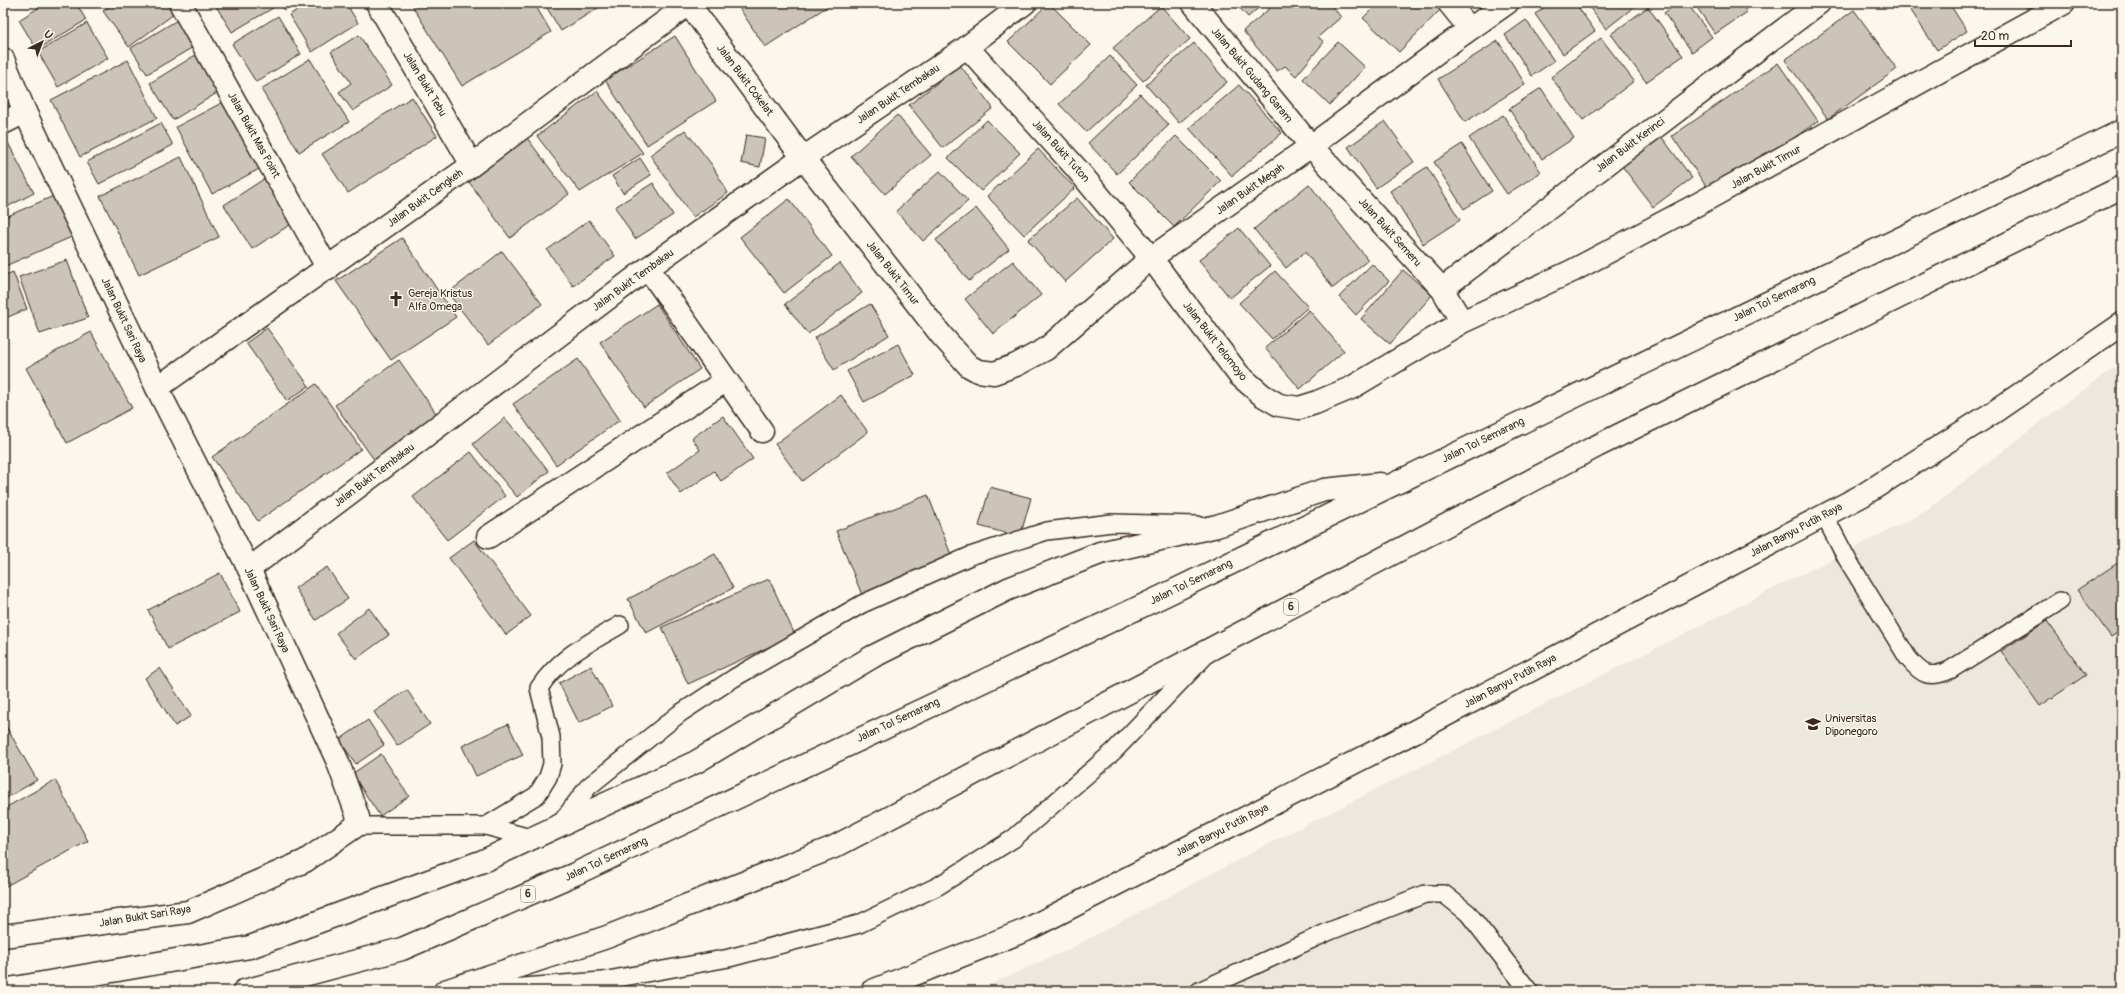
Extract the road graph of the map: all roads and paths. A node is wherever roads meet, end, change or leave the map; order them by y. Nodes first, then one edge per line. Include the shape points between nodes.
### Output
1 (180, 3) edge
2 (377, 3) edge
3 (688, 3) edge
4 (1025, 3) edge
5 (1193, 3) edge
6 (1449, 3) edge
7 (1507, 3) edge
8 (1819, 3) edge
9 (2064, 3) edge
10 (1470, 29) junction
11 (967, 47) junction
12 (3, 59) edge
13 (25, 112) junction
14 (3, 123) edge
15 (2122, 131) edge
16 (1311, 146) junction
17 (803, 158) junction
18 (472, 164) junction
19 (2122, 187) edge
20 (1151, 258) junction
21 (328, 268) junction
22 (648, 268) junction
23 (1442, 289) junction
24 (1462, 322) junction
25 (2122, 324) edge
26 (994, 373) joint
27 (725, 381) junction
28 (157, 388) junction
29 (762, 431) dead end
30 (1396, 482) junction
31 (1824, 515) junction
32 (1217, 526) junction
33 (488, 537) dead end
34 (249, 570) junction
35 (2060, 602) dead end
36 (620, 625) dead end
37 (1213, 648) junction
38 (560, 824) junction
39 (356, 826) junction
40 (486, 826) junction
41 (530, 838) junction
42 (3, 936) edge
43 (3, 990) edge
44 (244, 991) edge
45 (445, 991) edge
46 (472, 991) edge
47 (872, 991) edge
48 (1199, 991) edge
49 (1529, 991) edge

1 - 21 main road, Jalan Bukit Mas Point
2 - 18 main road, Jalan Bukit Tebu
3 - 17 main road, Jalan Bukit Cokelat
3 - 18 main road, Jalan Bukit Cengkeh
4 - 11 main road, Jalan Bukit Tembakau
5 - 16 main road, Jalan Bukit Gudang Garam
6 - 10 main road
7 - 10 main road, Jalan Bukit Megah
8 - 23 main road, Jalan Bukit Kerinci
9 - 24 main road, Jalan Bukit Timur via 1653,228
10 - 16 main road, Jalan Bukit Megah
11 - 17 main road, Jalan Bukit Tembakau
11 - 20 main road, Jalan Bukit Tuton via 1077,169
12 - 13 main road, Jalan Bukit Sari Raya
13 - 14 main road
13 - 28 main road, Jalan Bukit Sari Raya
15 - 30 main road, Jalan Tol Semarang / 6
16 - 20 main road, Jalan Bukit Megah
16 - 23 main road, Jalan Bukit Semeru
17 - 22 main road, Jalan Bukit Tembakau
17 - 26 main road, Jalan Bukit Timur via 942,336 969,366 978,371
18 - 21 main road, Jalan Bukit Cengkeh
19 - 37 main road, 6 via 1597,446
20 - 24 main road, Jalan Bukit Telomoyo via 1239,375 1262,395 1279,405 1299,408 1351,388
20 - 26 main road, Jalan Bukit Megah via 1046,349 1016,366
21 - 28 main road, Jalan Bukit Cengkeh
22 - 27 main road
22 - 34 main road, Jalan Bukit Tembakau
23 - 24 main road, Jalan Bukit Semeru
25 - 31 main road, Jalan Banyu Putih Raya via 1994,412 1863,495
27 - 29 main road
27 - 33 main road
28 - 34 main road, Jalan Bukit Sari Raya
30 - 32 main road via 1324,490
30 - 44 main road, Jalan Tol Semarang / 6 via 1168,593 568,877 402,949
31 - 35 lane via 1847,559 1908,658 1915,667 1927,675 1937,675 1950,670
31 - 47 main road, Jalan Banyu Putih Raya via 1404,737 1026,930
32 - 38 main road via 1100,553 1008,589 872,657 696,762
32 - 38 lane via 1112,523 1047,531 970,556 862,604 734,678 679,714 588,787
34 - 39 main road, Jalan Bukit Sari Raya via 337,760 356,808
36 - 40 lane via 574,652 549,672 539,688 551,737 552,764 548,777 537,795
37 - 45 main road, 6 via 834,847 607,937
37 - 46 lane via 1114,751 1013,839 938,886 859,924 730,958 602,981
38 - 41 main road
39 - 40 lane
39 - 42 main road, Jalan Bukit Sari Raya via 305,861 188,912
40 - 41 lane
41 - 43 main road via 484,861 250,947
48 - 49 lane via 1330,931 1425,894 1444,894 1468,913

